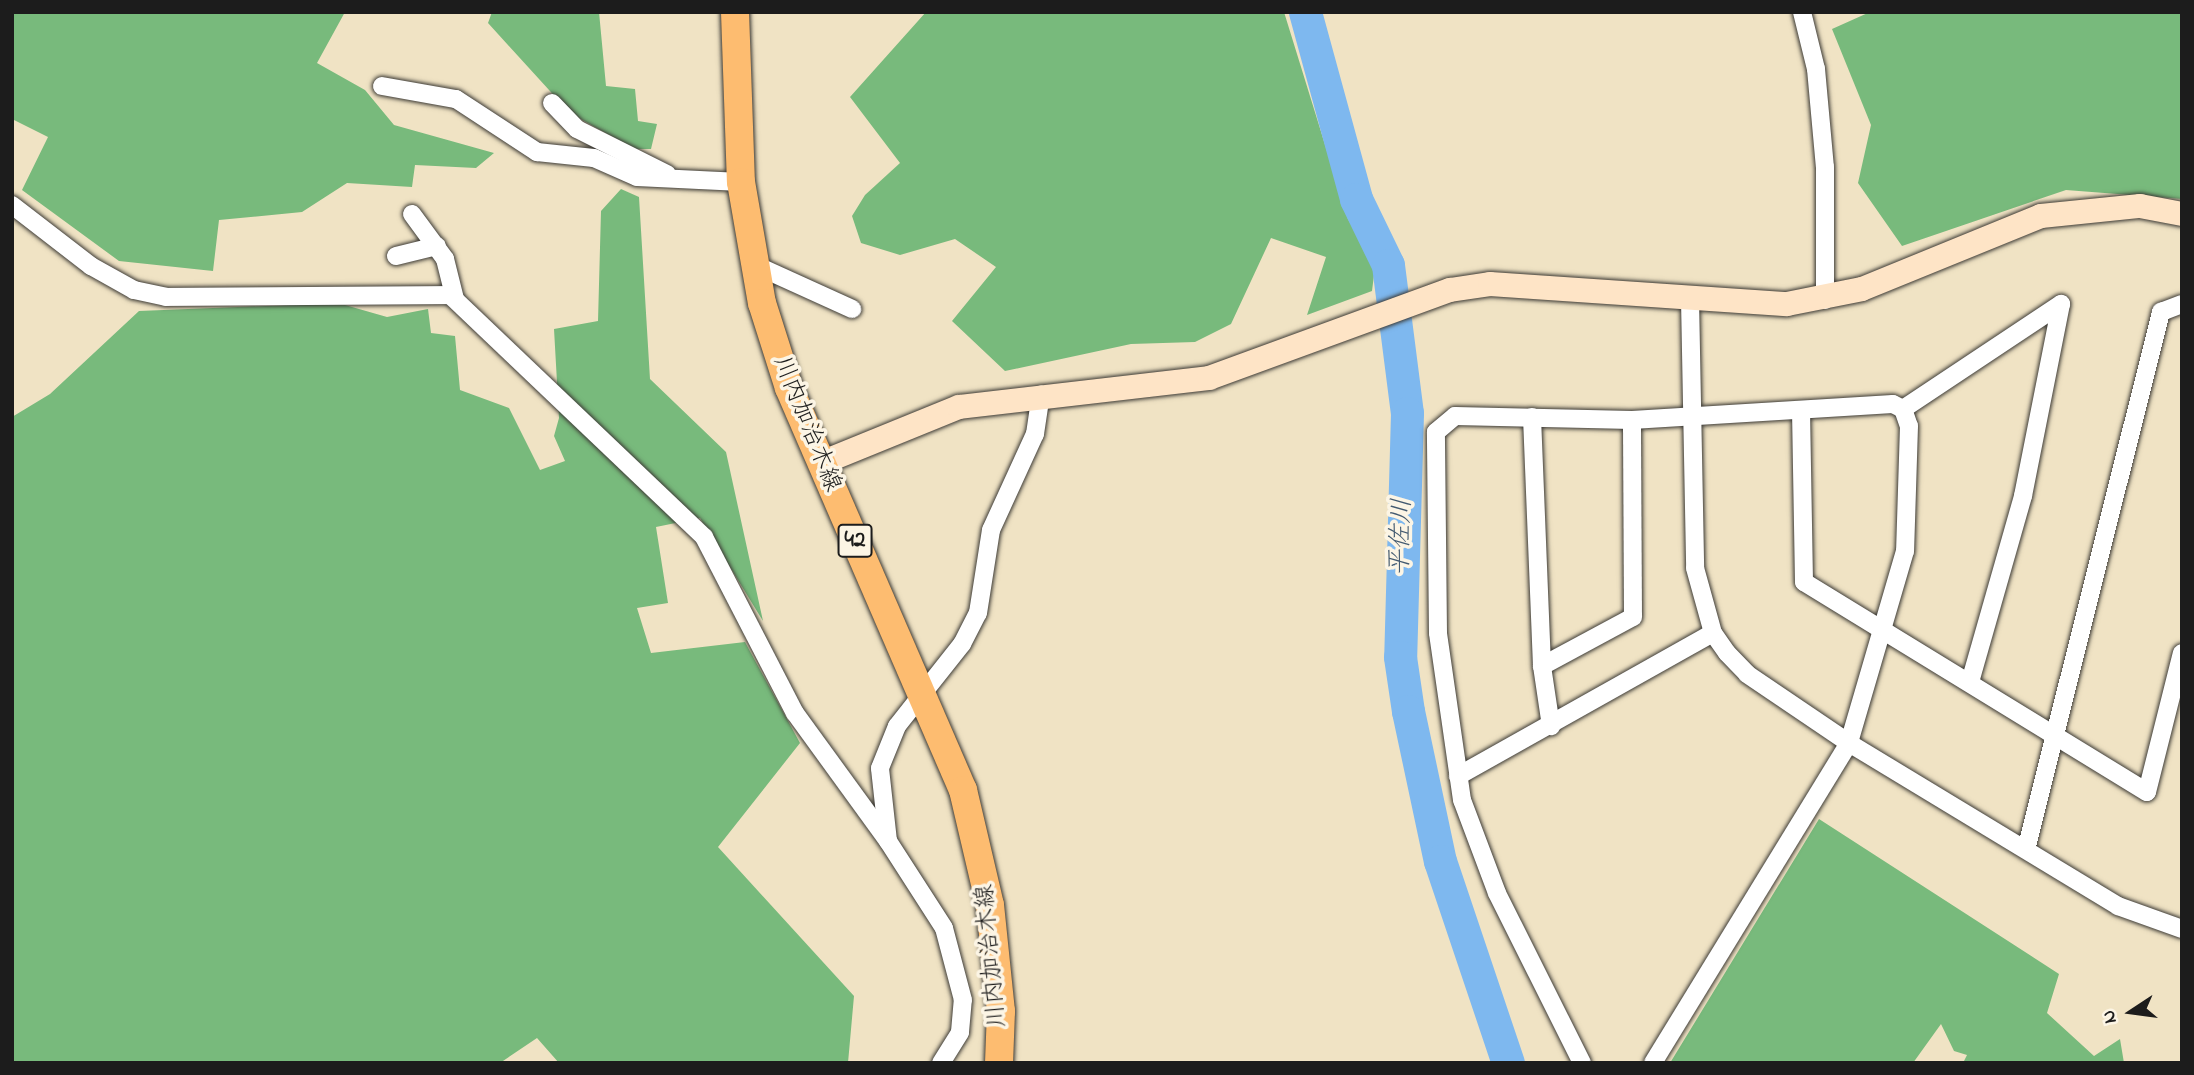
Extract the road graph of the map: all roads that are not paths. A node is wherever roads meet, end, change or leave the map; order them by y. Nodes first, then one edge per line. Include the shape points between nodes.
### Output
1 (734, 12) edge
2 (1802, 12) edge
3 (382, 86) dead end
4 (552, 103) dead end
5 (683, 181) junction
6 (741, 182) junction
7 (12, 205) edge
8 (412, 214) dead end
9 (2182, 214) edge
10 (437, 246) junction
11 (396, 256) dead end
12 (754, 264) junction
13 (455, 299) junction
14 (1690, 299) junction
15 (1825, 300) junction
16 (2182, 304) edge
17 (852, 309) dead end
18 (1041, 394) junction
19 (1903, 409) junction
20 (1801, 410) junction
21 (1532, 417) junction
22 (1692, 417) junction
23 (1632, 419) junction
24 (821, 463) junction
25 (1882, 626) junction
26 (1713, 633) junction
27 (2182, 653) edge
28 (1542, 666) junction
29 (1969, 682) junction
30 (921, 696) junction
31 (1551, 726) junction
32 (2059, 733) junction
33 (1849, 743) junction
34 (1458, 776) junction
35 (888, 841) junction
36 (2027, 846) junction
37 (2182, 929) edge
38 (941, 1063) edge
39 (999, 1063) edge
40 (1582, 1063) edge
41 (1653, 1063) edge

1 - 6 main road, 川内加治木線 / 42
2 - 15 street via 1816,69 1825,167
3 - 5 street via 456,99 537,152 594,158 637,177
4 - 5 street via 577,129
5 - 6 street
6 - 12 main road, 川内加治木線 / 42
7 - 13 street via 91,266 134,290 166,297 386,293
8 - 10 street
9 - 15 street via 2140,206 2041,216
10 - 11 street
10 - 13 street
12 - 17 street
12 - 24 main road, 川内加治木線 / 42 via 772,342
13 - 35 street via 704,537 795,713
14 - 15 street via 1758,305
14 - 18 street via 1490,284 1415,299 1366,315 1209,378
14 - 22 street
16 - 32 street via 2161,312
18 - 24 street via 959,407
18 - 30 street via 1035,434 992,530 978,613 962,644
19 - 20 street via 1893,404
19 - 25 street via 1909,426 1905,551
19 - 29 street via 2061,304 2023,496
20 - 22 street
20 - 25 street via 1804,582
21 - 23 street
21 - 28 street
21 - 34 street via 1455,416 1436,432 1438,633
22 - 23 street
22 - 26 street via 1695,568
23 - 28 street via 1633,617
24 - 30 main road, 川内加治木線 / 42
25 - 29 street
25 - 33 street
26 - 31 street
26 - 33 street via 1747,674
27 - 32 street via 2147,792
28 - 31 street
29 - 32 street
30 - 35 street via 897,726 880,768
30 - 39 main road, 川内加治木線 / 42 via 963,790 983,863 1001,1011
31 - 34 street
32 - 36 street
33 - 36 street
33 - 41 street
34 - 40 street via 1497,893
35 - 38 street via 944,928 963,1000 960,1032
36 - 37 street via 2118,906

